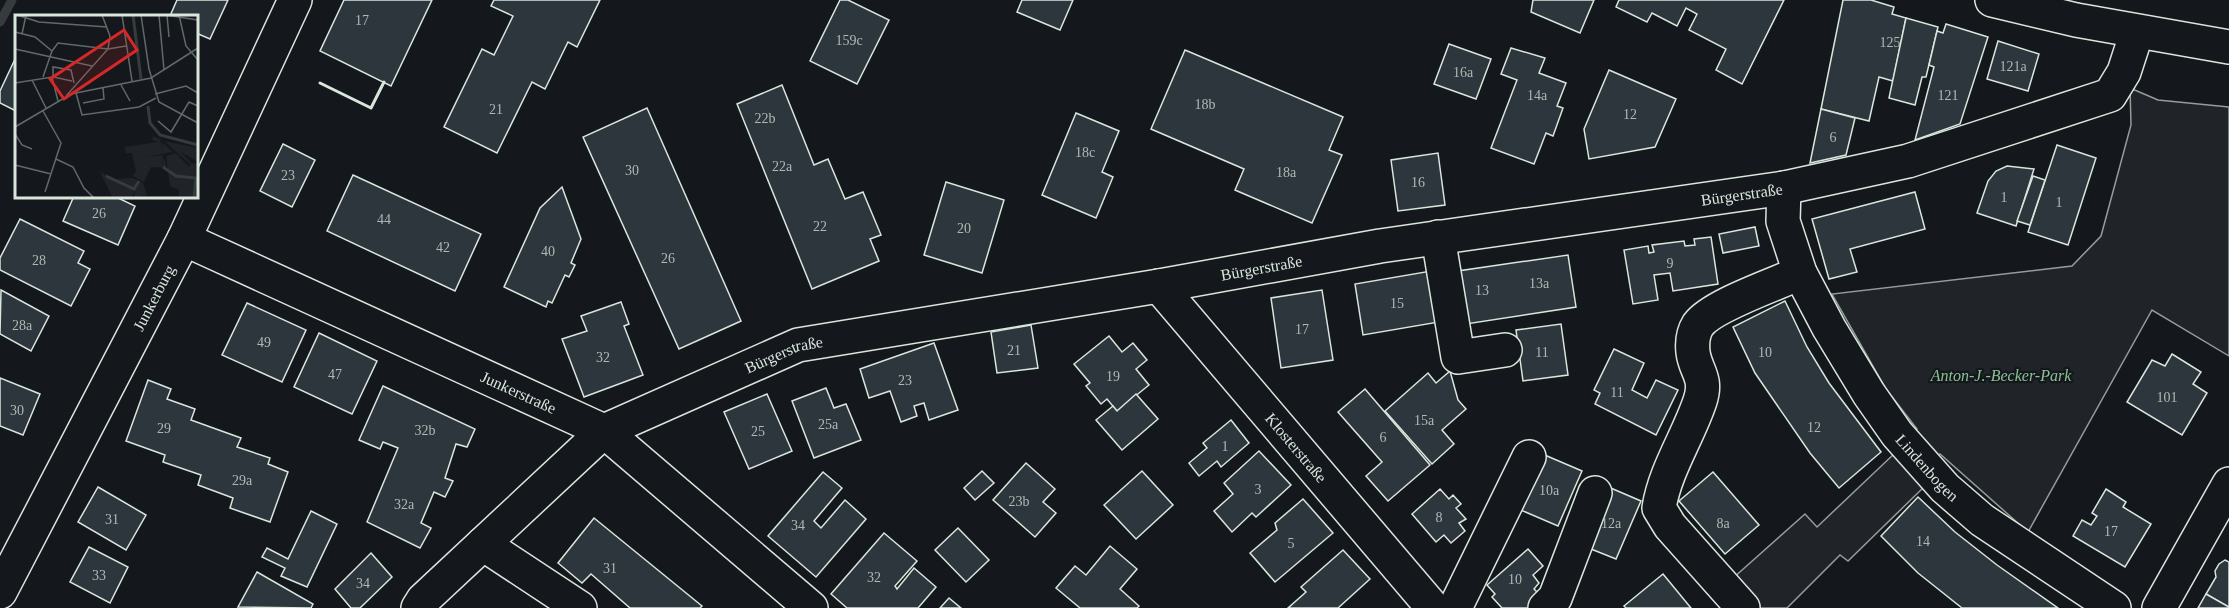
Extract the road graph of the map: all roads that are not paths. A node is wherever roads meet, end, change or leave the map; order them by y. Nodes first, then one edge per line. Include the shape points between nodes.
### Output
1 (295, 0) edge
2 (1992, 0) edge
3 (2137, 32) junction
4 (2229, 47) edge
5 (1785, 188) junction
6 (1438, 237) junction
7 (184, 239) junction
8 (1800, 273) junction
9 (1159, 286) junction
10 (1505, 350) dead end
11 (604, 431) junction
12 (1529, 457) dead end
13 (2229, 484) edge
14 (1595, 493) dead end
15 (483, 544) junction
16 (0, 592) edge
17 (418, 608) edge
18 (580, 608) edge
19 (811, 608) edge
20 (1433, 608) edge
21 (1455, 608) edge
22 (1545, 608) edge
23 (1743, 608) edge
24 (2114, 608) edge
25 (2159, 608) edge

1 - 7 street, Junkerburg
2 - 3 street
3 - 4 street
3 - 5 street, Bürgerstraße via 2124,72 2110,95 1908,161
5 - 6 street, Bürgerstraße
5 - 8 street, Lindenbogen via 1783,221
6 - 9 street, Bürgerstraße
6 - 10 street via 1458,357
7 - 11 street, Junkerstraße
7 - 16 street, Junkerburg
8 - 23 street via 1712,312 1698,325 1693,354 1703,377 1701,398 1662,491 1659,508 1670,526
8 - 24 street, Lindenbogen via 1869,394 1897,434 1945,488 1982,520
9 - 11 street, Bürgerstraße via 798,345
9 - 20 street, Klosterstraße
11 - 15 street, Bürgerstraße
11 - 19 street, Junkerstraße
12 - 21 street
13 - 25 street
14 - 22 street via 1555,598
15 - 17 street, Bürgerstraße
15 - 18 street

